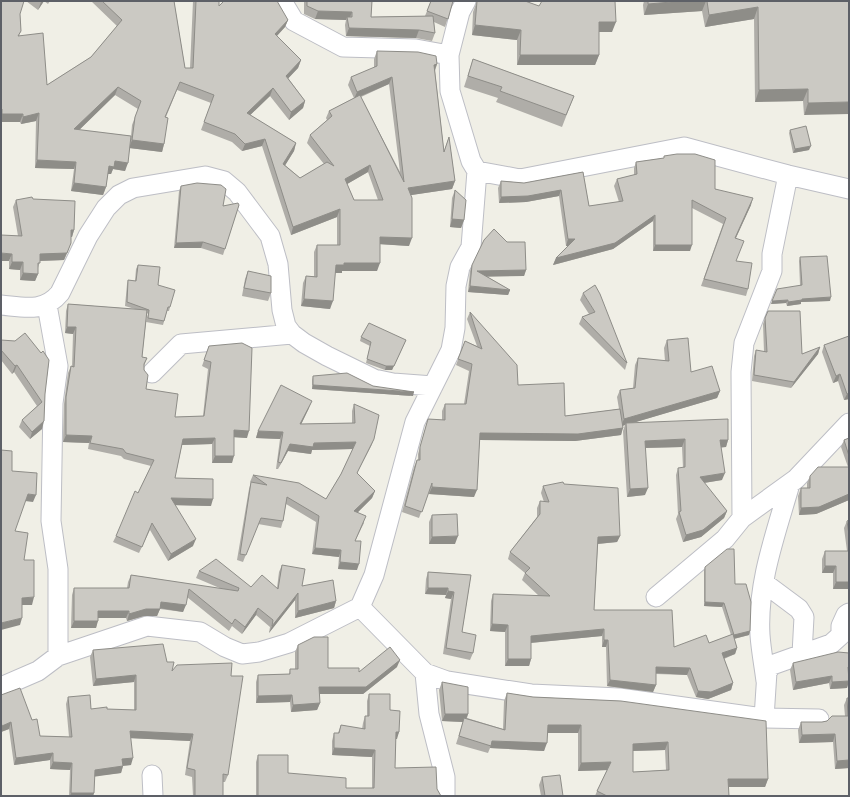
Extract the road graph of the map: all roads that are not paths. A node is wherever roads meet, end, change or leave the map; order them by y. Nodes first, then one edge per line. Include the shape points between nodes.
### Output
1 (282, 1) edge
2 (466, 1) edge
3 (449, 55) junction
4 (477, 171) junction
5 (788, 175) junction
6 (849, 189) edge
7 (1, 305) edge
8 (47, 305) junction
9 (292, 334) junction
10 (152, 373) dead end
11 (433, 386) junction
12 (849, 423) edge
13 (790, 484) junction
14 (742, 518) junction
15 (764, 583) junction
16 (656, 597) dead end
17 (360, 607) junction
18 (849, 613) edge
19 (802, 654) junction
20 (58, 656) junction
21 (425, 673) junction
22 (766, 680) junction
23 (1, 687) edge
24 (764, 718) junction
25 (819, 718) dead end
26 (152, 775) dead end
27 (153, 796) edge
28 (445, 796) edge

1 - 3 street via 294,21 343,47 416,49
2 - 3 street via 460,12
3 - 4 street via 450,91 471,161
4 - 5 street via 520,179 684,147
4 - 11 street via 471,247 460,267 456,286 455,328 451,350
5 - 6 street
5 - 14 street via 772,254 772,272 744,343 741,372
7 - 8 street via 30,308
8 - 9 street via 60,293 88,236 106,208 119,195 133,188 205,176 224,180 237,192 270,236 278,264 282,310 286,326
8 - 20 street via 58,366 53,403 51,521 58,569
9 - 10 street via 181,344
9 - 11 street via 321,353 374,379
11 - 17 street via 415,422 374,575
12 - 13 street
13 - 14 street
13 - 15 street
14 - 16 street via 726,539
15 - 19 street via 799,609 804,617
15 - 22 street via 760,635
17 - 20 street via 289,643 259,652 242,654 224,647 200,632 147,626
17 - 21 street
18 - 19 street via 841,626 841,635 831,644
19 - 22 street via 772,665
20 - 23 street via 38,671
21 - 24 street via 447,681 531,694 619,698
21 - 28 street via 429,714 445,777
22 - 24 street
24 - 25 street
26 - 27 street

